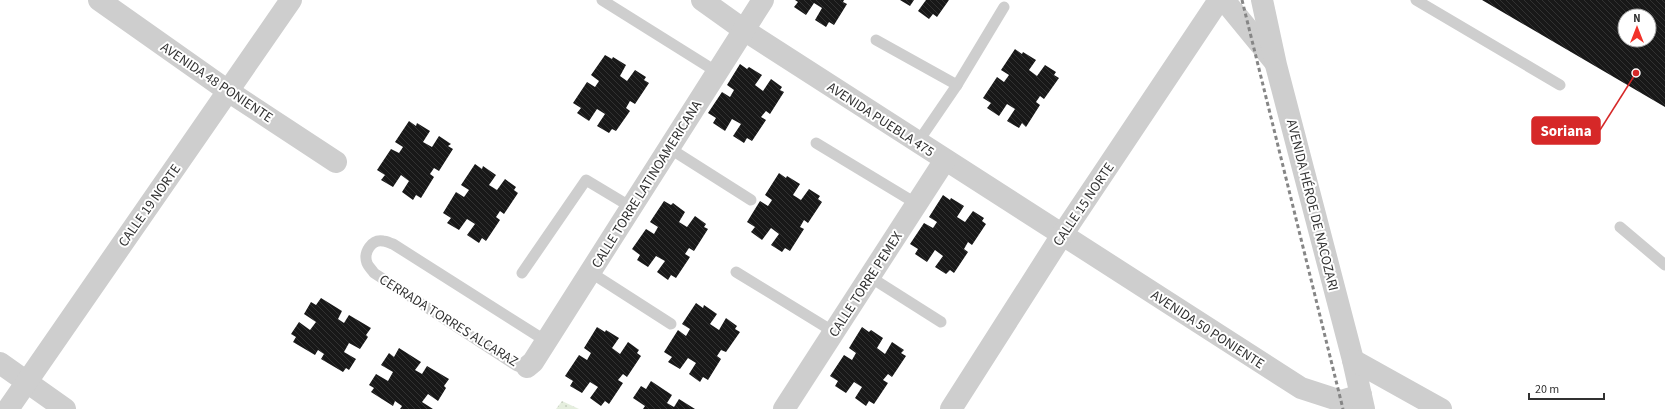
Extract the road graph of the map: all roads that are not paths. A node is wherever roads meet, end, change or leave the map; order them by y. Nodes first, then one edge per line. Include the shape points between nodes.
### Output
1 (99, 0) edge
2 (291, 0) edge
3 (602, 0) edge
4 (702, 0) edge
5 (763, 0) edge
6 (1219, 0) edge
7 (1224, 0) edge
8 (1262, 0) edge
9 (1416, 0) edge
10 (1004, 6) dead end
11 (744, 30) junction
12 (876, 40) dead end
13 (1276, 65) junction
14 (717, 72) junction
15 (957, 85) junction
16 (1560, 85) dead end
17 (228, 91) junction
18 (918, 142) junction
19 (816, 143) dead end
20 (669, 148) junction
21 (945, 160) junction
22 (336, 162) dead end
23 (751, 200) dead end
24 (917, 204) junction
25 (631, 208) junction
26 (1620, 227) dead end
27 (1062, 235) junction
28 (1665, 265) edge
29 (590, 272) junction
30 (736, 272) dead end
31 (522, 274) dead end
32 (870, 277) junction
33 (941, 322) dead end
34 (671, 324) dead end
35 (834, 332) junction
36 (546, 341) junction
37 (1353, 360) junction
38 (0, 363) edge
39 (527, 367) joint
40 (26, 382) junction
41 (1362, 402) edge
42 (8, 409) edge
43 (65, 409) edge
44 (784, 409) edge
45 (951, 409) edge
46 (1441, 409) edge

1 - 17 street, AVENIDA 48 PONIENTE
2 - 17 street, CALLE 19 NORTE
3 - 14 lane
4 - 11 street, AVENIDA PUEBLA 475
5 - 11 street, CALLE TORRE LATINOAMERICANA
6 - 27 street, CALLE 15 NORTE
7 - 13 street
8 - 13 street, AVENIDA HÉROE DE NACOZARI
9 - 16 lane
10 - 15 lane
11 - 14 street, CALLE TORRE LATINOAMERICANA
11 - 18 street, AVENIDA PUEBLA 475
12 - 15 lane
13 - 37 street, AVENIDA HÉROE DE NACOZARI
14 - 20 street, CALLE TORRE LATINOAMERICANA
15 - 18 lane
17 - 22 street, AVENIDA 48 PONIENTE
17 - 40 street, CALLE 19 NORTE
18 - 21 street, AVENIDA PUEBLA 475
19 - 24 lane
20 - 23 lane
20 - 25 street, CALLE TORRE LATINOAMERICANA
21 - 24 street, CALLE TORRE PEMEX
21 - 27 street, AVENIDA PUEBLA 475
24 - 32 street, CALLE TORRE PEMEX
25 - 29 street, CALLE TORRE LATINOAMERICANA
25 - 31 lane via 586,180
26 - 28 lane
27 - 41 street, AVENIDA 50 PONIENTE via 1301,388 1341,401
27 - 45 street, CALLE 15 NORTE
29 - 34 lane
29 - 36 street, CALLE TORRE LATINOAMERICANA
30 - 35 lane
32 - 33 lane
32 - 35 street, CALLE TORRE PEMEX
35 - 44 street, CALLE TORRE PEMEX
36 - 39 street, CALLE TORRE LATINOAMERICANA via 534,362
36 - 39 lane, CERRADA TORRES ALCARAZ via 392,244 383,241 368,248 367,263 374,273 517,366
37 - 41 street, AVENIDA HÉROE DE NACOZARI
37 - 46 street
38 - 40 street
40 - 42 street, CALLE 19 NORTE
40 - 43 street

